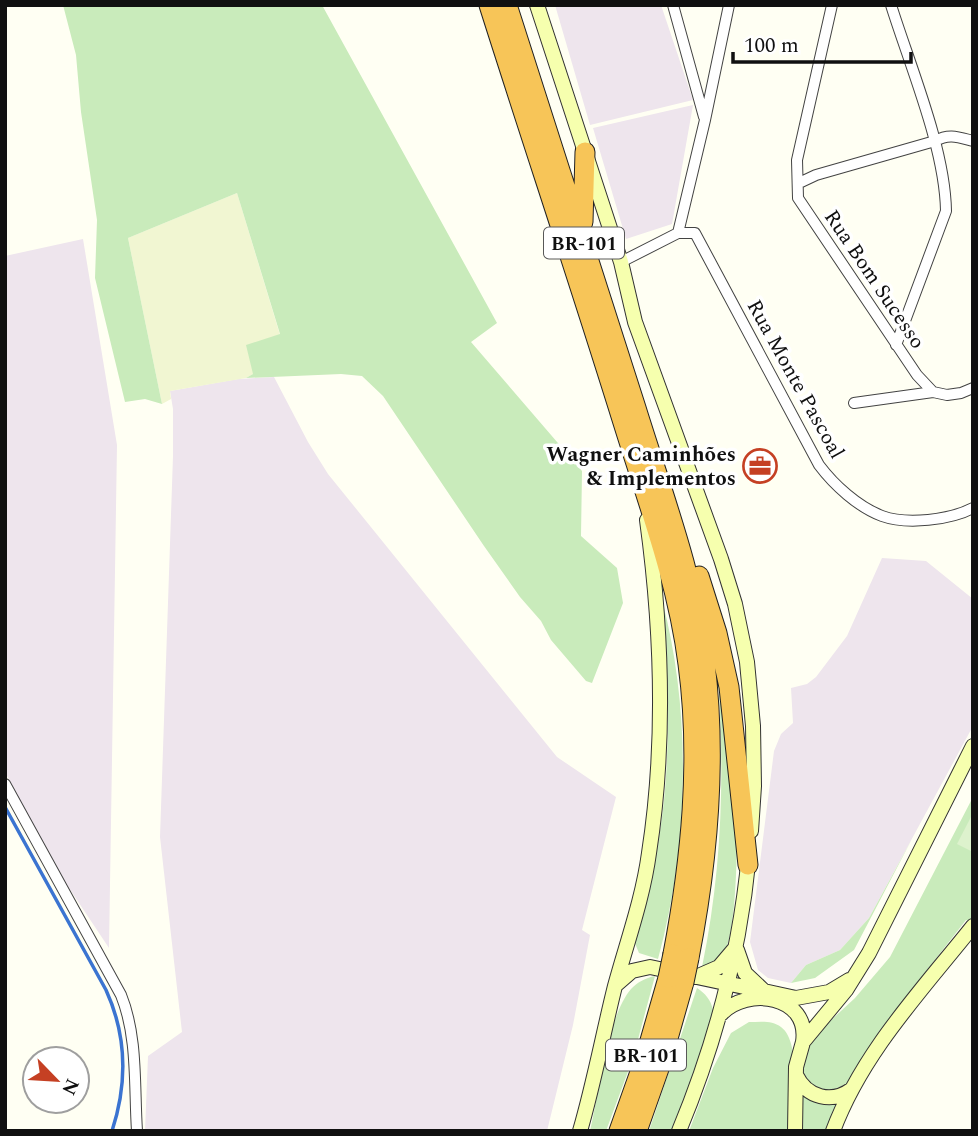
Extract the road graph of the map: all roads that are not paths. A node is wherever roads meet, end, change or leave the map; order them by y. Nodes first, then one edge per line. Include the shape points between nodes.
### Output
1 (489, 5) edge
2 (507, 5) edge
3 (537, 5) edge
4 (673, 5) edge
5 (729, 5) edge
6 (832, 5) edge
7 (891, 5) edge
8 (705, 120) junction
9 (935, 141) junction
10 (973, 141) edge
11 (585, 152) junction
12 (799, 183) junction
13 (678, 233) junction
14 (583, 240) junction
15 (621, 262) junction
16 (896, 345) junction
17 (973, 388) edge
18 (933, 392) junction
19 (854, 403) dead end
20 (651, 485) junction
21 (972, 511) edge
22 (973, 746) edge
23 (5, 784) edge
24 (748, 865) junction
25 (636, 915) junction
26 (973, 926) edge
27 (736, 946) junction
28 (650, 967) junction
29 (858, 972) junction
30 (683, 979) junction
31 (616, 985) junction
32 (728, 986) junction
33 (765, 995) junction
34 (720, 1014) junction
35 (803, 1042) junction
36 (796, 1075) junction
37 (852, 1089) junction
38 (137, 1131) edge
39 (580, 1131) edge
40 (619, 1131) edge
41 (637, 1131) edge
42 (679, 1131) edge
43 (795, 1131) edge
44 (834, 1131) edge

1 - 20 highway, BR-101
2 - 14 highway, BR-101
3 - 11 street
4 - 8 street
5 - 8 street
6 - 12 street, Rua Bom Sucesso via 795,170
7 - 9 street
8 - 13 street
9 - 10 street via 952,135
9 - 12 street
9 - 16 street via 946,211
11 - 14 highway
11 - 15 street
12 - 16 street, Rua Bom Sucesso via 798,198
13 - 15 street
13 - 21 street, Rua Monte Pascoal via 695,233 819,465 838,486 884,517 930,520
14 - 20 highway, BR-101
15 - 24 street via 635,322 725,570 740,628 754,756
16 - 18 street, Rua Bom Sucesso
17 - 18 street via 947,395
18 - 19 street
20 - 24 highway via 698,573 724,660
20 - 25 street via 660,730 649,852
20 - 30 highway, BR-101, bridge via 694,604 708,691 710,754 703,883 681,956
22 - 29 street
23 - 38 street via 128,1012
24 - 27 street
25 - 28 street via 631,953
25 - 31 street
26 - 37 street via 886,1036
27 - 30 street via 719,967
27 - 32 street
27 - 33 street via 745,973
28 - 30 street
28 - 31 street via 632,971
29 - 33 street via 818,995
29 - 35 street
30 - 32 street
30 - 34 street via 708,984
30 - 40 highway, BR-101 via 645,1058
30 - 41 highway, BR-101
31 - 39 street
32 - 33 street
32 - 34 street
33 - 34 street via 734,1004
33 - 35 street via 793,1008 803,1026
34 - 42 street
35 - 36 street
36 - 37 street via 818,1096 832,1098
36 - 43 street
37 - 44 street

